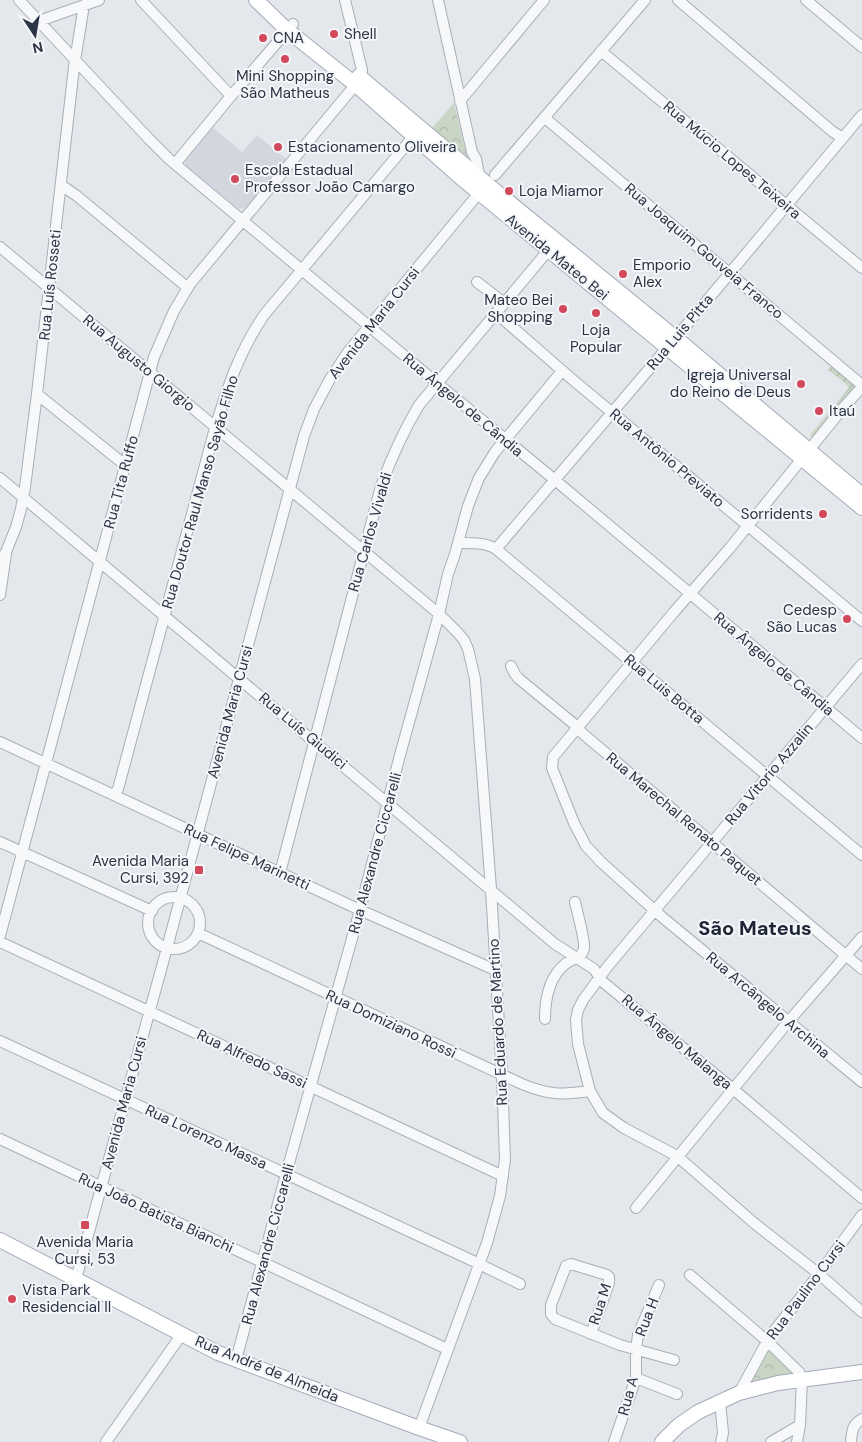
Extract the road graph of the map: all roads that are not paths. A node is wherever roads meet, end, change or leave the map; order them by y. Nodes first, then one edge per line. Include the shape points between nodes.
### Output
1 (19, 0) edge
2 (99, 0) edge
3 (141, 0) edge
4 (256, 0) edge
5 (269, 0) edge
6 (345, 0) edge
7 (438, 0) edge
8 (544, 0) edge
9 (645, 0) edge
10 (678, 0) edge
11 (806, 0) edge
12 (84, 5) junction
13 (534, 5) edge
14 (39, 21) junction
15 (290, 27) junction
16 (862, 47) edge
17 (601, 52) junction
18 (75, 60) junction
19 (359, 81) junction
20 (231, 96) junction
21 (460, 100) junction
22 (862, 115) edge
23 (545, 118) junction
24 (417, 132) junction
25 (843, 138) junction
26 (175, 164) junction
27 (476, 175) junction
28 (495, 175) dead end
29 (61, 185) junction
30 (479, 193) junction
31 (786, 205) junction
32 (243, 220) junction
33 (553, 245) junction
34 (0, 247) edge
35 (862, 268) edge
36 (302, 269) junction
37 (730, 273) junction
38 (476, 282) dead end
39 (49, 288) junction
40 (188, 288) junction
41 (504, 303) junction
42 (496, 313) junction
43 (370, 326) junction
44 (672, 343) junction
45 (562, 371) junction
46 (150, 372) junction
47 (437, 383) junction
48 (862, 386) edge
49 (37, 394) junction
50 (612, 413) junction
51 (216, 428) junction
52 (505, 439) junction
53 (806, 455) junction
54 (126, 464) junction
55 (0, 478) edge
56 (555, 480) junction
57 (289, 490) junction
58 (862, 495) edge
59 (23, 497) junction
60 (862, 508) edge
61 (748, 526) junction
62 (458, 543) junction
63 (496, 549) junction
64 (364, 551) junction
65 (6, 552) junction
66 (100, 561) junction
67 (0, 562) edge
68 (1, 583) edge
69 (690, 594) junction
70 (0, 595) edge
71 (439, 614) junction
72 (164, 615) junction
73 (862, 621) edge
74 (633, 663) junction
75 (862, 664) edge
76 (511, 666) dead end
77 (239, 678) junction
78 (825, 708) junction
79 (577, 728) junction
80 (862, 738) edge
81 (314, 740) junction
82 (0, 742) edge
83 (46, 764) junction
84 (768, 776) junction
85 (114, 795) junction
86 (388, 803) junction
87 (198, 834) junction
88 (0, 842) edge
89 (711, 842) junction
90 (23, 853) junction
91 (862, 855) edge
92 (280, 873) junction
93 (491, 889) junction
94 (180, 898) junction
95 (575, 902) dead end
96 (360, 910) junction
97 (152, 911) junction
98 (655, 911) junction
99 (198, 934) junction
100 (0, 936) edge
101 (862, 937) edge
102 (0, 942) edge
103 (167, 948) junction
104 (847, 956) junction
105 (577, 959) junction
106 (862, 969) edge
107 (495, 970) junction
108 (600, 976) junction
109 (336, 998) junction
110 (150, 1012) junction
111 (545, 1019) dead end
112 (788, 1022) junction
113 (0, 1041) edge
114 (502, 1075) junction
115 (862, 1082) edge
116 (311, 1087) junction
117 (733, 1089) junction
118 (590, 1091) junction
119 (125, 1100) junction
120 (0, 1140) edge
121 (677, 1156) junction
122 (286, 1174) junction
123 (504, 1176) junction
124 (101, 1187) junction
125 (862, 1198) edge
126 (636, 1208) dead end
127 (862, 1214) edge
128 (0, 1240) edge
129 (262, 1262) junction
130 (480, 1265) junction
131 (820, 1274) junction
132 (690, 1275) dead end
133 (76, 1279) junction
134 (520, 1284) dead end
135 (659, 1285) dead end
136 (862, 1312) edge
137 (182, 1334) junction
138 (591, 1334) junction
139 (767, 1341) junction
140 (447, 1349) junction
141 (636, 1349) junction
142 (236, 1360) junction
143 (674, 1360) dead end
144 (862, 1372) edge
145 (636, 1378) junction
146 (802, 1379) junction
147 (677, 1394) dead end
148 (739, 1394) junction
149 (709, 1406) junction
150 (862, 1420) edge
151 (800, 1425) junction
152 (419, 1428) junction
153 (106, 1442) edge
154 (460, 1442) edge
155 (614, 1442) edge
156 (662, 1442) edge
157 (721, 1442) edge
158 (771, 1442) edge
159 (797, 1442) edge
160 (851, 1442) edge

1 - 14 street, Rua Ângelo de Cândia
2 - 12 street
3 - 20 street
4 - 15 main road, Avenida Mateo Bei
5 - 15 main road, Avenida Mateo Bei
6 - 19 street via 362,70
7 - 21 street
8 - 13 street
9 - 17 street
10 - 25 street
11 - 16 street
12 - 14 street
12 - 18 street, Rua Luís Rosseti
13 - 21 street
14 - 18 street, Rua Ângelo de Cândia
15 - 19 main road, Avenida Mateo Bei
15 - 20 street
17 - 23 street
17 - 31 street, Rua Múcio Lopes Teixeira
18 - 26 street, Rua Ângelo de Cândia
18 - 29 street, Rua Luís Rosseti
19 - 24 main road, Avenida Mateo Bei
19 - 32 street, Rua Tita Ruffo
20 - 26 street
21 - 27 street via 475,156
22 - 25 street, Rua Luis Pitta
23 - 28 street
23 - 37 street, Rua Joaquim Gouveia Franco
24 - 27 main road, Avenida Mateo Bei
24 - 30 main road, Avenida Mateo Bei
24 - 36 street, Rua Doutor Raul Manso Sayão Filho
25 - 31 street, Rua Luis Pitta
26 - 32 street, Rua Ângelo de Cândia
27 - 30 street
27 - 33 main road, Avenida Mateo Bei
29 - 39 street, Rua Luís Rosseti
29 - 40 street
30 - 33 main road, Avenida Mateo Bei
30 - 43 street, Avenida Maria Cursi
31 - 35 street, Rua Múcio Lopes Teixeira
31 - 37 street, Rua Luis Pitta
32 - 36 street, Rua Ângelo de Cândia
32 - 40 street, Rua Tita Ruffo
33 - 41 street, Rua Carlos Vivaldi
33 - 44 main road, Avenida Mateo Bei
34 - 39 street, Rua Augusto Giorgio
36 - 43 street, Rua Ângelo de Cândia
36 - 51 street, Rua Doutor Raul Manso Sayão Filho via 251,335 229,383
37 - 44 street, Rua Luis Pitta
37 - 48 street, Rua Joaquim Gouveia Franco
38 - 41 street
39 - 46 street, Rua Augusto Giorgio
39 - 49 street, Rua Luís Rosseti
40 - 46 street, Rua Tita Ruffo via 174,310
41 - 42 street, Rua Carlos Vivaldi
42 - 45 street, Rua Antônio Previato
42 - 47 street, Rua Carlos Vivaldi
43 - 47 street, Rua Ângelo de Cândia
43 - 57 street, Avenida Maria Cursi via 348,352 314,409
44 - 50 street, Rua Luis Pitta
44 - 53 main road, Avenida Mateo Bei
45 - 50 street, Rua Antônio Previato
45 - 52 street, Rua Alexandre Ciccarelli
46 - 51 street, Rua Augusto Giorgio
46 - 54 street, Rua Tita Ruffo
47 - 52 street, Rua Ângelo de Cândia
47 - 64 street, Rua Carlos Vivaldi via 419,404 393,452
48 - 53 street
49 - 54 street
49 - 59 street, Rua Luís Rosseti
50 - 56 street, Rua Luis Pitta
50 - 61 street, Rua Antônio Previato
51 - 57 street, Rua Augusto Giorgio
51 - 72 street, Rua Doutor Raul Manso Sayão Filho
52 - 56 street, Rua Ângelo de Cândia
52 - 62 street, Rua Alexandre Ciccarelli via 478,478
53 - 58 main road, Avenida Mateo Bei
53 - 60 main road, Avenida Mateo Bei
53 - 61 street
54 - 66 street, Rua Tita Ruffo
55 - 59 street, Rua Luís Giudici
56 - 63 street, Rua Luis Pitta
56 - 69 street, Rua Ângelo de Cândia
57 - 64 street, Rua Augusto Giorgio
57 - 77 street, Avenida Maria Cursi
59 - 65 street, Rua Luís Rosseti
59 - 66 street, Rua Luís Giudici
61 - 69 street
61 - 73 street, Rua Antônio Previato
62 - 63 street, Rua Luis Botta via 490,545
62 - 71 street, Rua Alexandre Ciccarelli
63 - 74 street, Rua Luis Botta
64 - 71 street, Rua Augusto Giorgio
64 - 81 street, Rua Carlos Vivaldi
65 - 67 street, Rua Luís Rosseti
65 - 68 street
66 - 72 street, Rua Luís Giudici
66 - 83 street, Rua Tita Ruffo
68 - 70 street
69 - 74 street
69 - 78 street, Rua Ângelo de Cândia
71 - 86 street, Rua Alexandre Ciccarelli
71 - 93 street, Rua Eduardo de Martino via 464,640 475,679
72 - 77 street, Rua Luís Giudici
72 - 85 street, Rua Doutor Raul Manso Sayão Filho
74 - 79 street
74 - 84 street, Rua Luis Botta
75 - 78 street, Rua Vitorio Azzalin
76 - 79 street, Rua Marechal Renato Paquet via 518,678
77 - 81 street, Rua Luís Giudici
77 - 87 street, Avenida Maria Cursi
78 - 80 street, Rua Ângelo de Cândia
78 - 84 street, Rua Vitorio Azzalin
79 - 89 street, Rua Marechal Renato Paquet
79 - 98 street, Rua Arcângelo Archina via 553,757 552,768 559,789 586,846
81 - 86 street, Rua Luís Giudici
81 - 92 street, Rua Carlos Vivaldi
82 - 83 street, Rua Felipe Marinetti
83 - 85 street, Rua Felipe Marinetti
83 - 90 street, Rua Tita Ruffo
84 - 89 street, Rua Vitorio Azzalin
84 - 91 street, Rua Luis Botta
85 - 87 street, Rua Felipe Marinetti
86 - 93 street, Rua Luís Giudici
86 - 96 street, Rua Alexandre Ciccarelli
87 - 92 street, Rua Felipe Marinetti
87 - 94 street, Avenida Maria Cursi
88 - 90 street
89 - 98 street, Rua Vitorio Azzalin
89 - 104 street, Rua Marechal Renato Paquet
90 - 97 street
90 - 100 street, Rua Tita Ruffo
92 - 96 street, Rua Felipe Marinetti
93 - 105 street, Rua Ângelo Malanga via 554,944
93 - 107 street, Rua Eduardo de Martino
94 - 97 street via 164,900
94 - 99 street via 189,902 199,916
94 - 103 street, Avenida Maria Cursi
95 - 105 street via 584,945
96 - 107 street, Rua Felipe Marinetti
96 - 109 street, Rua Alexandre Ciccarelli
97 - 103 street via 149,918 151,933 160,945
98 - 108 street, Rua Vitorio Azzalin
98 - 112 street, Rua Arcângelo Archina
99 - 103 street via 189,945
99 - 109 street, Rua Domiziano Rossi
101 - 104 street
102 - 110 street, Rua Alfredo Sassi
103 - 110 street, Avenida Maria Cursi
104 - 106 street, Rua Marechal Renato Paquet
104 - 112 street
105 - 108 street, Rua Ângelo Malanga
105 - 111 street via 564,964 552,983 546,1000
107 - 114 street, Rua Eduardo de Martino
108 - 117 street, Rua Ângelo Malanga via 603,982
108 - 118 street, Rua Vitorio Azzalin via 583,1000 576,1020 578,1044
109 - 114 street, Rua Domiziano Rossi
109 - 116 street, Rua Alexandre Ciccarelli
110 - 116 street, Rua Alfredo Sassi
110 - 119 street, Avenida Maria Cursi
112 - 115 street, Rua Arcângelo Archina
112 - 117 street
113 - 119 street, Rua Lorenzo Massa
114 - 118 street, Rua Domiziano Rossi via 551,1094
114 - 123 street, Rua Eduardo de Martino
116 - 122 street, Rua Alexandre Ciccarelli
116 - 123 street, Rua Alfredo Sassi
117 - 121 street
117 - 125 street, Rua Ângelo Malanga
118 - 121 street, Rua Vitorio Azzalin via 610,1119
119 - 122 street, Rua Lorenzo Massa
119 - 124 street, Avenida Maria Cursi
120 - 124 street, Rua João Batista Bianchi
121 - 126 street
121 - 131 street, Rua Vitorio Azzalin via 754,1223
122 - 129 street, Rua Alexandre Ciccarelli
122 - 130 street, Rua Lorenzo Massa
123 - 130 street, Rua Eduardo de Martino
124 - 129 street, Rua João Batista Bianchi
124 - 133 street, Avenida Maria Cursi
127 - 131 street, Rua Paulino Cursi
128 - 133 main road, Rua André de Almeida
129 - 140 street, Rua João Batista Bianchi
129 - 142 street, Rua Alexandre Ciccarelli
130 - 134 street, Rua Lorenzo Massa
130 - 140 street, Rua Eduardo de Martino
131 - 136 street, Rua Vitorio Azzalin
131 - 139 street, Rua Paulino Cursi
132 - 139 street
133 - 137 main road, Rua André de Almeida
135 - 141 street, Rua H via 638,1335
137 - 142 main road, Rua André de Almeida
137 - 153 street
138 - 138 street, Rua M via 554,1319 551,1314 551,1305 568,1265 574,1264 609,1277
138 - 141 street
139 - 146 street via 800,1372
139 - 148 street, Rua Paulino Cursi
140 - 152 street, Rua Eduardo de Martino
141 - 143 street
141 - 145 street, Rua A
142 - 152 main road, Rua André de Almeida
144 - 146 main road
145 - 147 street
145 - 155 street, Rua A
146 - 148 main road
146 - 151 street
148 - 149 main road
149 - 156 main road
149 - 157 street via 723,1433
150 - 160 street via 852,1428
151 - 158 street
151 - 159 street
152 - 154 main road, Rua André de Almeida

